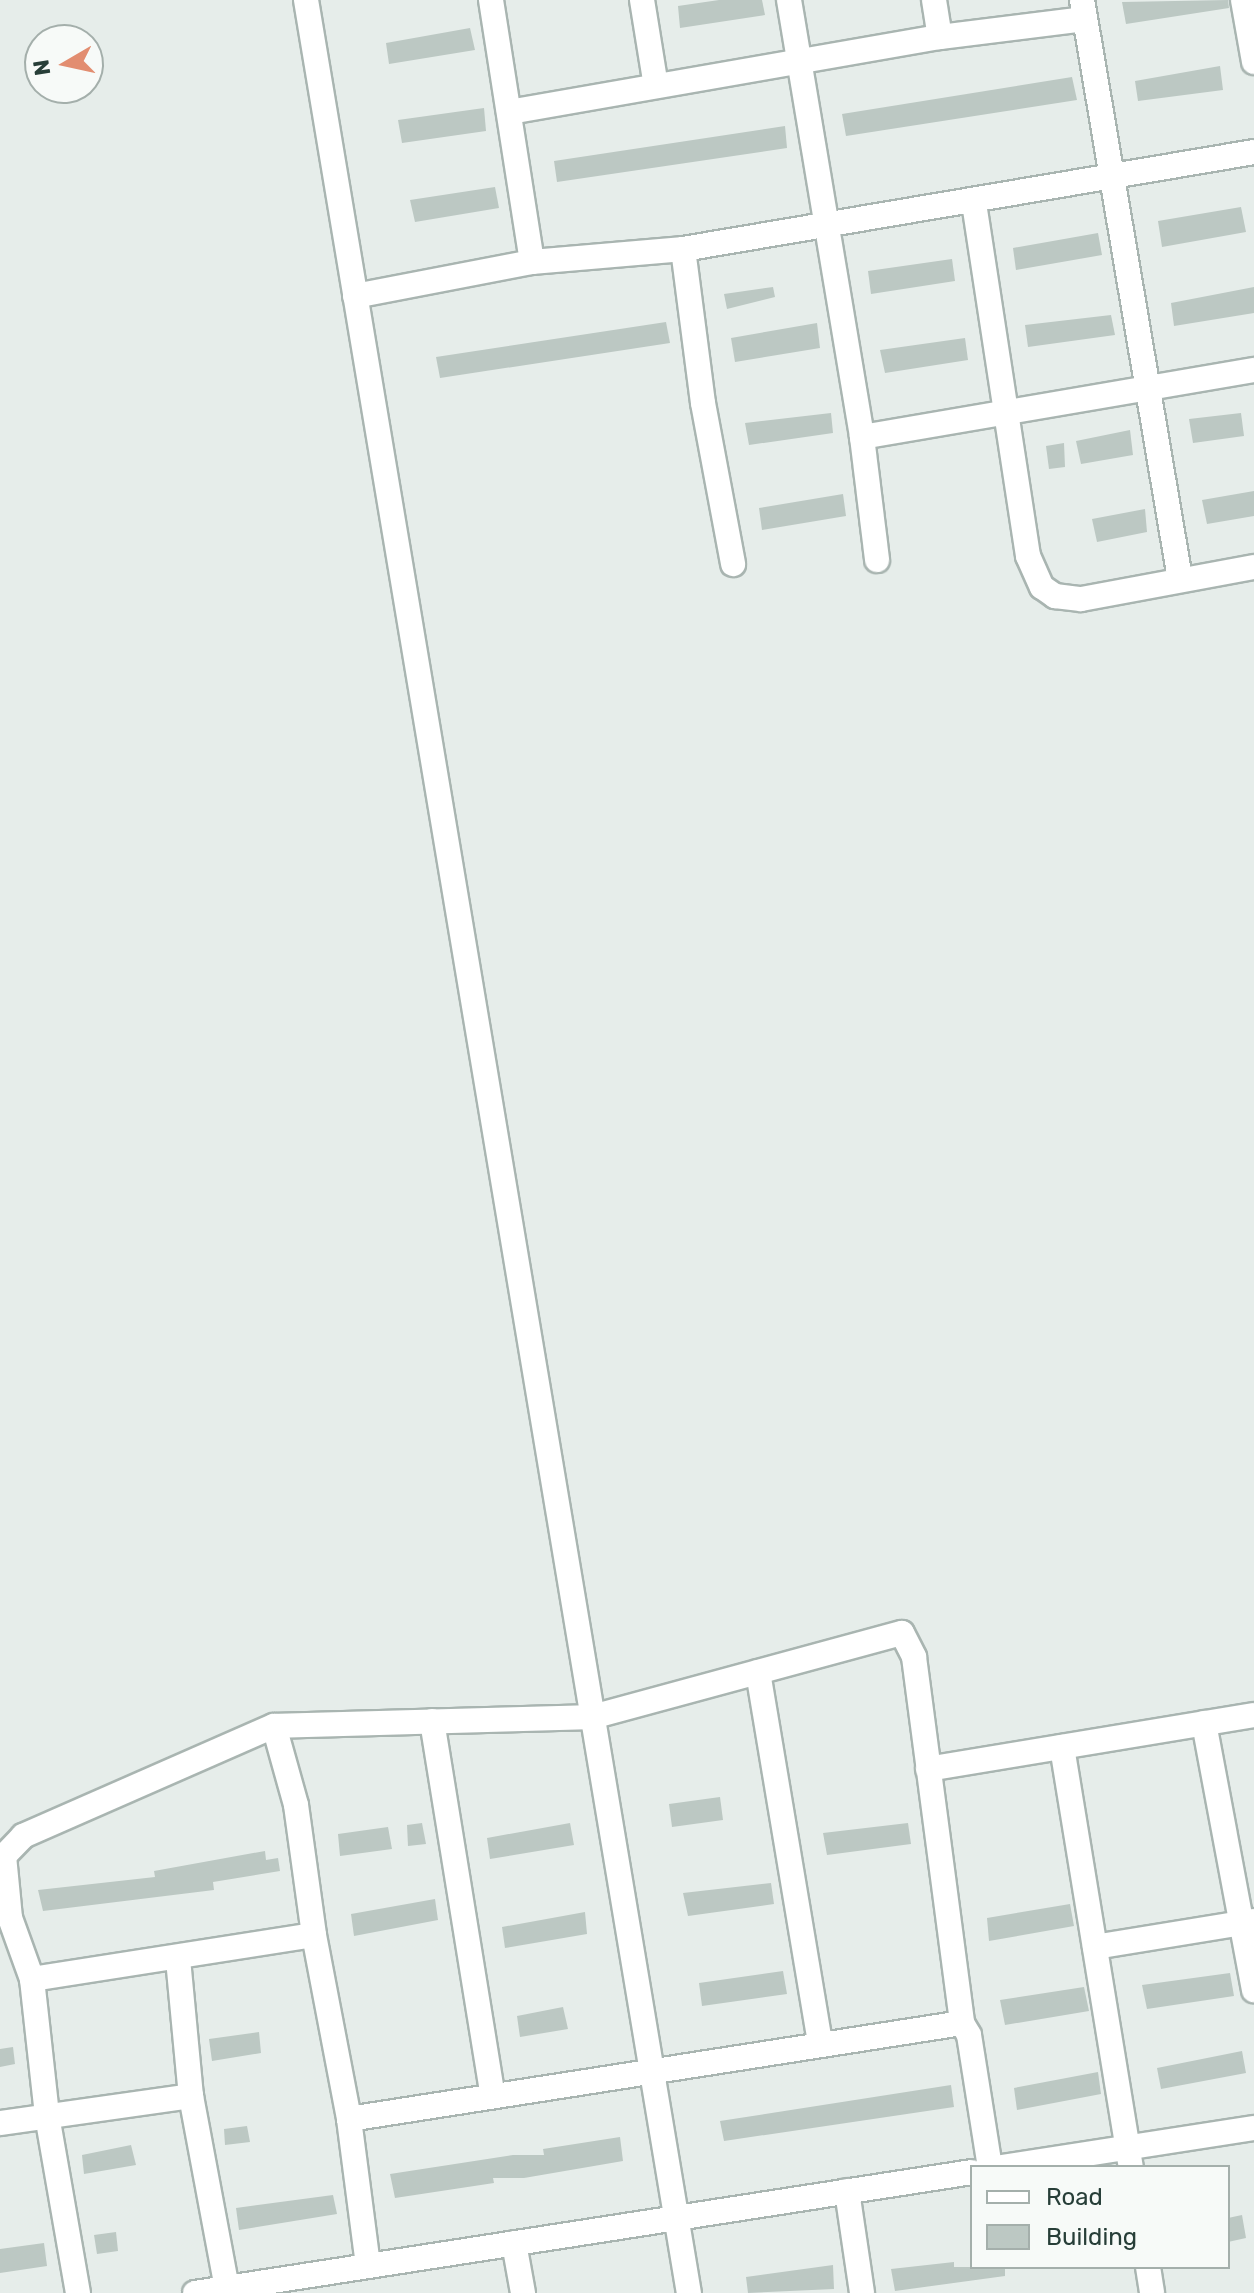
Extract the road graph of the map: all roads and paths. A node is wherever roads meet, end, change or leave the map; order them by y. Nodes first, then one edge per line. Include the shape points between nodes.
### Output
1 (306, 0) edge
2 (491, 0) edge
3 (642, 0) edge
4 (789, 0) edge
5 (934, 0) edge
6 (1243, 0) edge
7 (1084, 10) edge
8 (940, 37) junction
9 (1254, 62) edge
10 (800, 63) junction
11 (656, 86) junction
12 (509, 112) junction
13 (1254, 152) edge
14 (1112, 176) junction
15 (974, 203) junction
16 (824, 223) junction
17 (683, 249) junction
18 (532, 262) junction
19 (355, 296) junction
20 (1254, 370) edge
21 (1148, 387) junction
22 (1005, 412) junction
23 (862, 437) junction
24 (877, 560) dead end
25 (733, 564) dead end
26 (1254, 567) edge
27 (1180, 579) junction
28 (758, 1672) junction
29 (1254, 1715) edge
30 (592, 1717) junction
31 (432, 1721) junction
32 (1204, 1723) junction
33 (274, 1726) junction
34 (1062, 1747) junction
35 (928, 1769) junction
36 (5, 1918) edge
37 (1248, 1922) edge
38 (314, 1935) junction
39 (1095, 1947) junction
40 (178, 1959) junction
41 (32, 1979) junction
42 (1254, 1990) edge
43 (962, 2023) junction
44 (820, 2043) junction
45 (651, 2070) junction
46 (191, 2096) junction
47 (493, 2096) junction
48 (47, 2115) junction
49 (349, 2119) junction
50 (0, 2123) edge
51 (1254, 2128) edge
52 (1130, 2157) edge
53 (990, 2165) edge
54 (1028, 2165) edge
55 (970, 2172) edge
56 (847, 2191) junction
57 (676, 2218) junction
58 (514, 2243) junction
59 (368, 2266) junction
60 (1148, 2269) edge
61 (228, 2290) edge
62 (78, 2293) edge
63 (195, 2293) edge
64 (523, 2293) edge
65 (689, 2293) edge
66 (862, 2293) edge
67 (1152, 2293) edge

1 - 19 street
2 - 12 street
3 - 11 street
4 - 10 street
5 - 8 street
6 - 9 street
7 - 8 street
7 - 14 street
8 - 10 street
10 - 11 street
10 - 16 street
11 - 12 street
12 - 18 street
13 - 14 street
14 - 15 street
14 - 21 street
15 - 16 street
15 - 22 street
16 - 17 street
16 - 23 street
17 - 18 street
17 - 25 street via 703,403
18 - 19 street
19 - 30 street
20 - 21 street
21 - 22 street
21 - 27 street
22 - 23 street
22 - 27 street via 1028,556 1042,587 1055,596 1081,599
23 - 24 street
26 - 27 street
28 - 30 street
28 - 35 street via 902,1633 914,1657
28 - 44 street
29 - 32 street
30 - 31 street
30 - 45 street
31 - 33 street
31 - 47 street
32 - 34 street
32 - 37 street
33 - 36 street via 23,1836 4,1856
33 - 38 street via 296,1805
34 - 35 street
34 - 39 street
35 - 43 street
36 - 41 street
37 - 39 street
37 - 42 street
38 - 40 street
38 - 49 street
39 - 52 street
40 - 41 street
40 - 46 street
41 - 48 street
43 - 44 street
43 - 53 street via 969,2035
44 - 45 street
45 - 47 street
45 - 57 street
46 - 48 street
46 - 61 street
47 - 49 street
48 - 50 street
48 - 62 street
49 - 59 street
51 - 52 street
52 - 54 street
55 - 56 street
56 - 57 street
56 - 66 street
57 - 58 street
57 - 65 street
58 - 59 street
58 - 64 street
59 - 61 street
60 - 67 street
61 - 63 street

